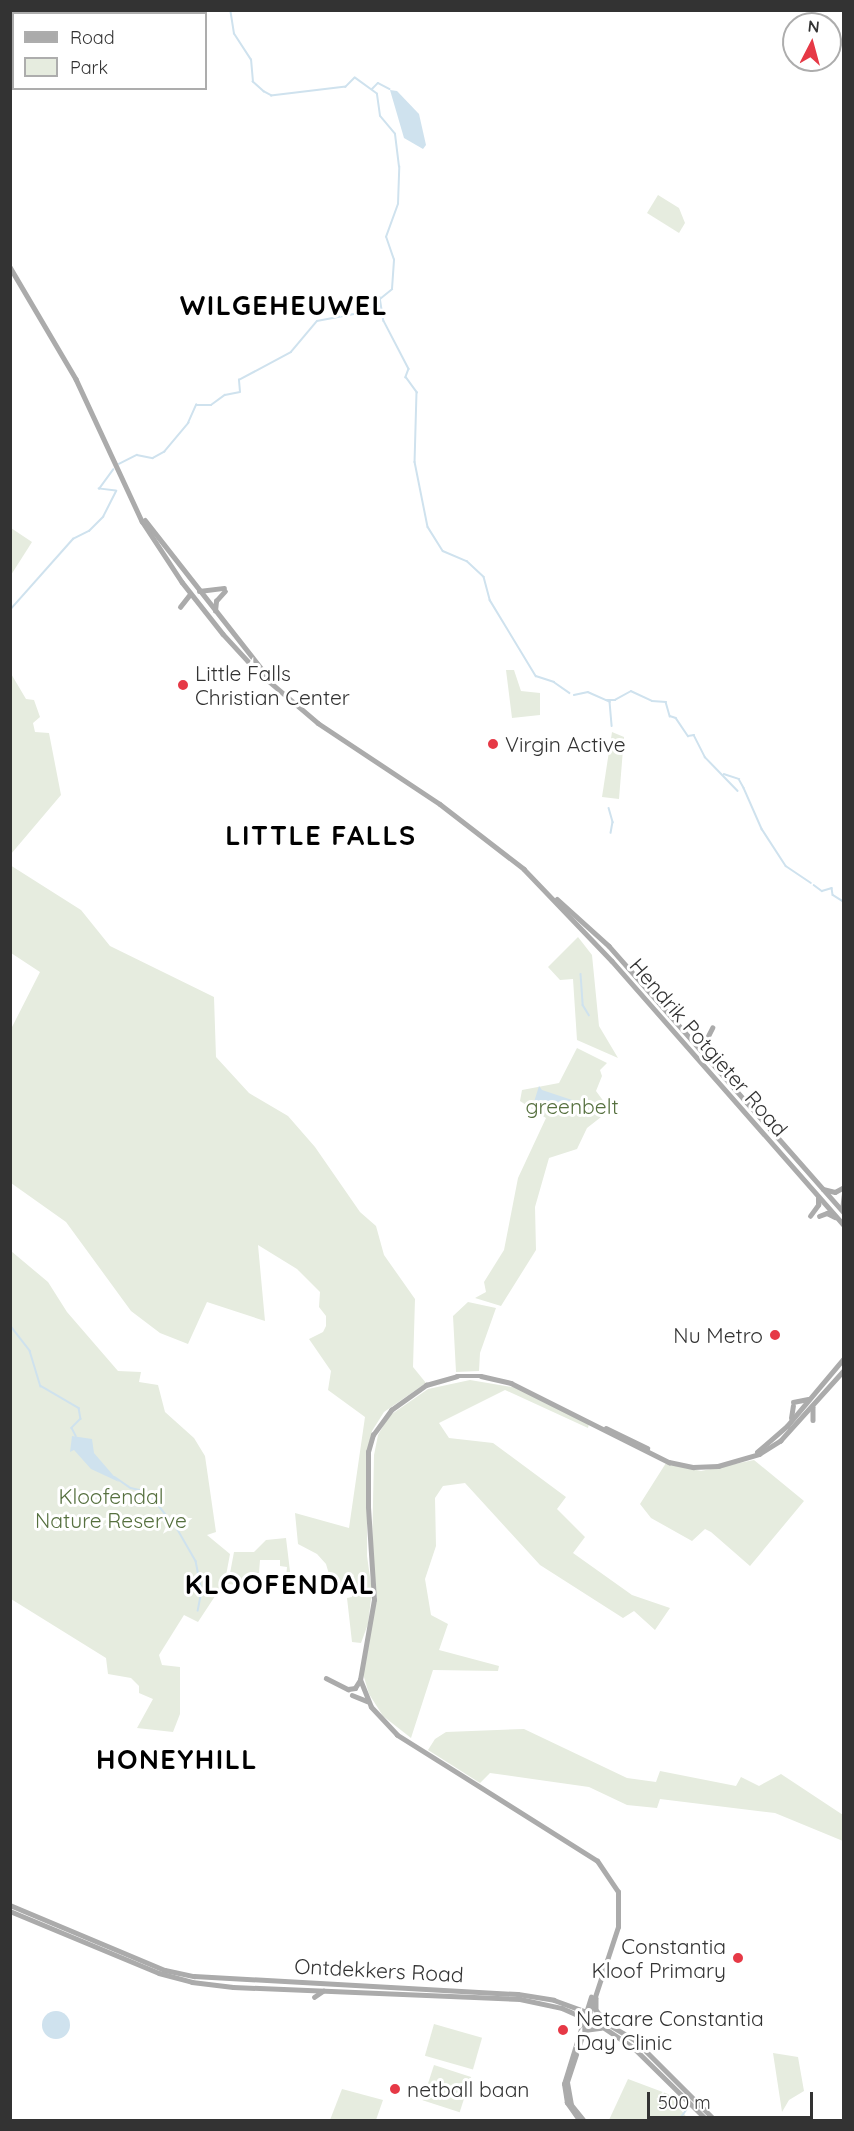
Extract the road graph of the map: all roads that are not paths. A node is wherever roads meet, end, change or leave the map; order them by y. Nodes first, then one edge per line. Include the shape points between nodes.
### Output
1 (10, 267) edge
2 (134, 505) junction
3 (196, 590) junction
4 (190, 593) junction
5 (180, 607) dead end
6 (214, 612) junction
7 (277, 688) junction
8 (548, 892) junction
9 (712, 1028) dead end
10 (707, 1056) junction
11 (843, 1187) edge
12 (821, 1189) junction
13 (843, 1193) edge
14 (816, 1194) junction
15 (843, 1213) edge
16 (810, 1216) dead end
17 (819, 1216) dead end
18 (842, 1223) edge
19 (843, 1358) edge
20 (843, 1370) edge
21 (811, 1396) junction
22 (814, 1404) junction
23 (798, 1424) junction
24 (787, 1426) junction
25 (752, 1456) junction
26 (326, 1678) dead end
27 (361, 1679) junction
28 (352, 1695) dead end
29 (369, 1703) junction
30 (390, 1729) junction
31 (588, 1857) junction
32 (10, 1905) edge
33 (10, 1911) edge
34 (597, 1989) junction
35 (323, 1991) junction
36 (314, 1997) dead end
37 (590, 1999) junction
38 (554, 2000) junction
39 (586, 2014) junction
40 (583, 2031) junction
41 (615, 2034) junction
42 (635, 2040) junction
43 (581, 2121) edge
44 (708, 2121) edge
45 (716, 2121) edge

1 - 2 main road, Hendrik Potgieter Road via 76,380
2 - 3 main road, Hendrik Potgieter Road
2 - 4 main road, Hendrik Potgieter Road
3 - 6 main road, Hendrik Potgieter Road
3 - 6 main road via 205,593 224,589
4 - 5 main road via 188,602
4 - 7 main road, Hendrik Potgieter Road via 240,654
6 - 7 main road, Hendrik Potgieter Road
7 - 8 main road, Hendrik Potgieter Road via 359,754 484,835
8 - 10 main road, Hendrik Potgieter Road via 609,946
8 - 14 main road, Hendrik Potgieter Road
9 - 10 main road via 705,1042
10 - 12 main road, Hendrik Potgieter Road
11 - 12 main road via 835,1192
12 - 15 main road, Hendrik Potgieter Road
13 - 15 main road
14 - 16 main road via 818,1205
14 - 18 main road, Hendrik Potgieter Road
17 - 18 main road via 829,1214
19 - 21 main road
20 - 22 main road
21 - 24 main road
21 - 24 main road via 793,1404
22 - 23 main road
22 - 23 main road via 813,1421
23 - 25 main road via 774,1445
24 - 25 main road
25 - 27 main road via 705,1467 670,1459 503,1380 457,1376 422,1388 378,1425 368,1452 368,1543 374,1600
26 - 27 main road via 352,1689
27 - 29 main road
27 - 30 main road via 375,1710
28 - 29 main road
29 - 30 main road
30 - 31 main road
31 - 34 main road via 611,1877 621,1909
31 - 37 main road via 608,1876 618,1904 615,1930
32 - 38 main road, Ontdekkers Road via 179,1974 518,1994
33 - 35 main road, Ontdekkers Road via 175,1978 233,1988
34 - 39 main road
34 - 42 main road via 597,2013
35 - 36 main road
35 - 39 main road, Ontdekkers Road via 520,1999
37 - 38 main road via 579,2005
37 - 39 main road
38 - 39 main road, Ontdekkers Road
39 - 40 main road
39 - 41 main road, Ontdekkers Road
39 - 42 main road, Ontdekkers Road
39 - 43 main road via 564,2084 567,2103
40 - 41 main road via 596,2026
40 - 43 main road via 567,2087
41 - 44 main road, Ontdekkers Road via 643,2055
42 - 45 main road, Ontdekkers Road

